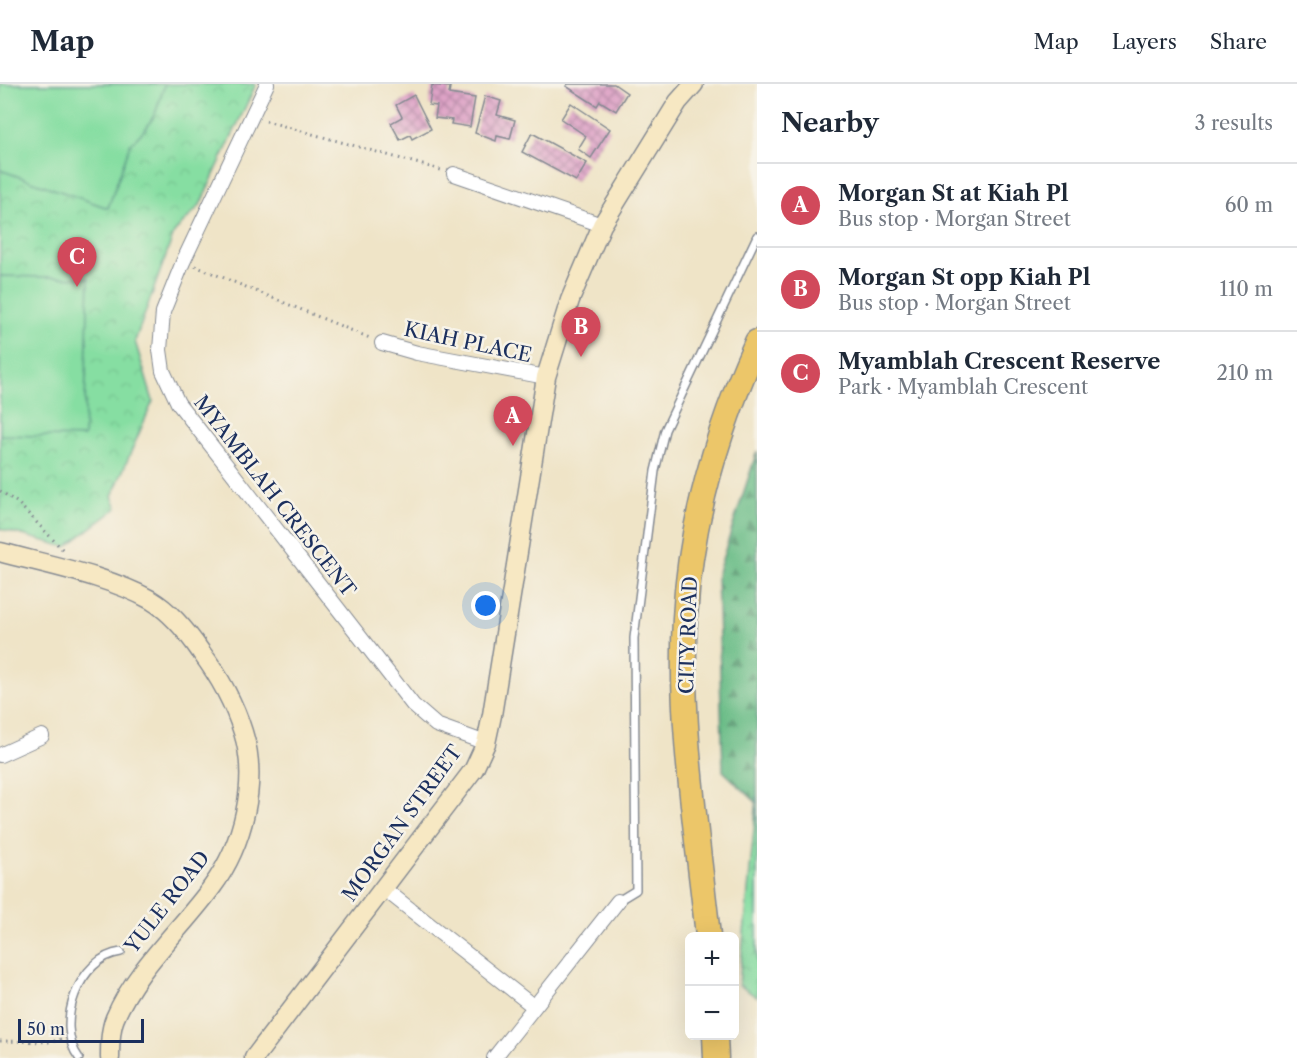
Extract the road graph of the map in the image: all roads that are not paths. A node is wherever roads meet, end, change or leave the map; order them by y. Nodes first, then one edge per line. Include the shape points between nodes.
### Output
1 (267, 84) edge
2 (694, 84) edge
3 (454, 174) road end
4 (602, 225) junction
5 (757, 236) edge
6 (757, 342) edge
7 (382, 343) road end
8 (546, 377) junction
9 (0, 552) edge
10 (42, 736) dead end
11 (486, 743) junction
12 (0, 755) edge
13 (383, 888) junction
14 (618, 901) joint
15 (708, 932) edge
16 (121, 952) dead end
17 (533, 1006) junction
18 (715, 1040) edge
19 (80, 1058) edge
20 (110, 1058) edge
21 (254, 1058) edge
22 (494, 1058) edge
23 (716, 1058) edge

1 - 11 street, MYAMBLAH CRESCENT via 163,312 163,371 178,403 413,705 435,725
2 - 4 street, MORGAN STREET via 678,102
3 - 4 street
4 - 8 street, MORGAN STREET via 570,300
5 - 14 lane via 665,430 655,471 634,638 636,890
6 - 15 highway, CITY ROAD via 720,433 702,495 685,618 687,723
7 - 8 street, KIAH PLACE
8 - 11 street, MORGAN STREET
9 - 20 street, YULE ROAD via 121,586 153,601 176,621 215,670 244,734 248,795 241,829 213,886 144,969 115,1018
10 - 12 street
11 - 13 street, MORGAN STREET via 474,769
13 - 17 street
13 - 21 street, MORGAN STREET
14 - 17 street
16 - 19 lane via 108,953 92,966 75,993 69,1037
17 - 22 street
18 - 23 highway

